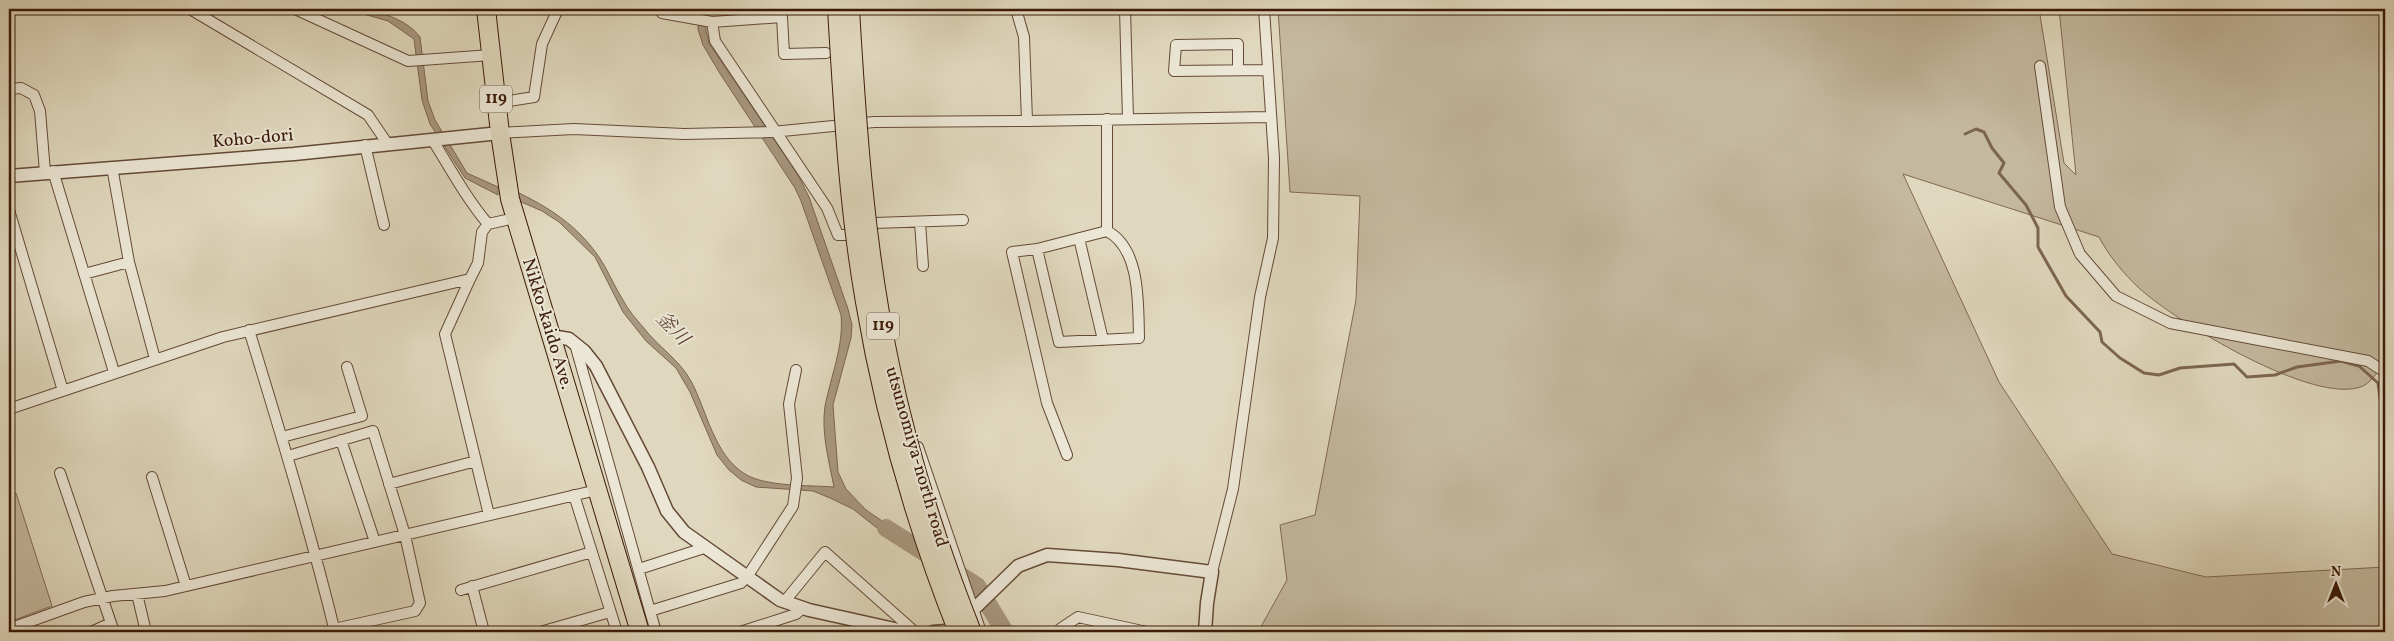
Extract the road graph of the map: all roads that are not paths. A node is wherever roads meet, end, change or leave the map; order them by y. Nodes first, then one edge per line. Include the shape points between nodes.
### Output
1 (190, 9) edge
2 (295, 9) edge
3 (430, 9) edge
4 (446, 9) edge
5 (486, 9) edge
6 (558, 9) edge
7 (659, 9) edge
8 (829, 9) edge
9 (837, 9) edge
10 (850, 9) edge
11 (856, 9) edge
12 (1016, 9) edge
13 (1125, 9) edge
14 (1264, 9) edge
15 (782, 13) edge
16 (712, 22) junction
17 (826, 53) dead end
18 (491, 55) junction
19 (2040, 66) dead end
20 (1238, 70) junction
21 (1267, 70) junction
22 (9, 89) edge
23 (496, 103) junction
24 (1270, 117) junction
25 (1128, 118) junction
26 (1107, 119) junction
27 (1027, 121) junction
28 (863, 123) junction
29 (837, 125) junction
30 (776, 132) junction
31 (500, 134) junction
32 (439, 138) junction
33 (387, 143) junction
34 (365, 145) junction
35 (112, 167) junction
36 (49, 172) junction
37 (9, 176) edge
38 (9, 210) edge
39 (515, 218) junction
40 (963, 220) dead end
41 (920, 222) junction
42 (488, 224) junction
43 (874, 224) junction
44 (384, 225) dead end
45 (1107, 231) junction
46 (848, 235) junction
47 (1080, 238) junction
48 (1037, 249) junction
49 (129, 262) junction
50 (923, 266) dead end
51 (84, 274) junction
52 (470, 279) junction
53 (249, 330) junction
54 (552, 336) junction
55 (1103, 340) junction
56 (575, 344) junction
57 (155, 359) junction
58 (348, 367) dead end
59 (796, 370) dead end
60 (114, 372) junction
61 (2385, 372) edge
62 (63, 391) junction
63 (9, 409) edge
64 (282, 437) junction
65 (341, 440) junction
66 (1067, 454) dead end
67 (288, 456) junction
68 (476, 461) junction
69 (60, 473) dead end
70 (152, 477) dead end
71 (389, 484) junction
72 (597, 490) junction
73 (574, 495) junction
74 (489, 515) junction
75 (405, 535) junction
76 (374, 542) junction
77 (704, 548) junction
78 (592, 552) junction
79 (316, 556) junction
80 (639, 569) junction
81 (1212, 572) junction
82 (748, 577) junction
83 (186, 586) junction
84 (472, 586) junction
85 (461, 590) dead end
86 (137, 594) junction
87 (103, 598) junction
88 (785, 602) junction
89 (803, 608) junction
90 (974, 608) junction
91 (650, 611) junction
92 (610, 612) junction
93 (112, 628) edge
94 (9, 629) edge
95 (954, 630) edge
96 (334, 631) edge
97 (91, 632) edge
98 (146, 632) edge
99 (484, 632) edge
100 (540, 632) edge
101 (617, 632) edge
102 (640, 632) edge
103 (656, 632) edge
104 (740, 632) edge
105 (908, 632) edge
106 (915, 632) edge
107 (933, 632) edge
108 (972, 632) edge
109 (981, 632) edge
110 (1060, 632) edge
111 (1147, 632) edge
112 (1205, 632) edge

1 - 33 street via 368,115
2 - 18 street via 408,61
3 - 4 street
5 - 18 highway, Nikko-kaido Ave. / 119
6 - 23 street via 542,44 534,97
7 - 16 street via 662,13
8 - 29 street
9 - 95 highway, utsunomiya-north road / 119, bridge via 856,242 877,368 897,452
10 - 108 highway, utsunomiya-north road / 119, bridge via 869,240 890,365 909,448 933,526
11 - 28 street
12 - 27 street via 1024,37
13 - 25 street
14 - 21 street
15 - 16 street
15 - 17 street via 784,54
16 - 30 street via 715,41
18 - 23 highway, Nikko-kaido Ave. / 119
19 - 61 street via 2060,207 2080,254 2116,296 2170,323 2368,360
20 - 20 street via 1174,71 1176,45 1238,44
20 - 21 street
21 - 24 street
22 - 36 street via 21,88 34,95 40,111
23 - 31 highway, Nikko-kaido Ave. / 119
24 - 25 street
24 - 81 street via 1274,158 1273,238 1260,297 1233,488
25 - 26 street
26 - 27 street
26 - 45 street
27 - 28 street
28 - 29 street
28 - 43 street
29 - 30 street
29 - 46 street
30 - 31 street via 684,134 574,129
30 - 46 street via 827,208 838,235
31 - 32 street, Koho-dori
31 - 39 highway, Nikko-kaido Ave. / 119
32 - 33 street, Koho-dori
32 - 42 street via 470,203
33 - 34 street, Koho-dori
34 - 35 street, Koho-dori
34 - 44 street
35 - 36 street, Koho-dori
35 - 49 street
36 - 37 street, Koho-dori
36 - 51 street
38 - 62 street
39 - 42 street
39 - 54 highway, Nikko-kaido Ave. / 119
40 - 41 street
41 - 43 street
41 - 50 street
42 - 52 street via 482,232 478,263
43 - 90 street via 880,277 904,405
45 - 47 street
45 - 55 street via 1117,236 1132,264 1140,338
46 - 95 street via 862,330 895,466
47 - 48 street
47 - 55 street
48 - 55 street via 1059,342
48 - 66 street via 1012,252 1047,403
49 - 51 street
49 - 57 street
51 - 60 street
52 - 53 street
52 - 68 street via 445,334
53 - 57 street
53 - 64 street
54 - 56 street via 569,339
54 - 72 highway, Nikko-kaido Ave. / 119
56 - 77 street via 590,359 608,387 668,511 684,532
56 - 80 street
57 - 60 street
58 - 64 street via 362,416
59 - 82 street via 790,404 796,496 793,506
60 - 62 street
62 - 63 street
64 - 67 street
65 - 67 street
65 - 71 street via 373,430
65 - 76 street
67 - 79 street
68 - 71 street
68 - 74 street
69 - 87 street
70 - 83 street
71 - 75 street
72 - 73 street
72 - 102 highway, Nikko-kaido Ave. / 119
73 - 74 street
73 - 78 street
74 - 75 street
75 - 76 street
75 - 96 street via 420,603 414,611
76 - 79 street
77 - 80 street
77 - 82 street
78 - 84 street
78 - 92 street
79 - 83 street
79 - 96 street
80 - 91 street
81 - 90 street via 1047,555 1018,566
81 - 112 street
82 - 88 street
82 - 91 street via 734,585
83 - 86 street
84 - 85 street
84 - 99 street
86 - 87 street
86 - 98 street
87 - 93 street
87 - 94 street
88 - 89 street
88 - 106 street via 825,552
89 - 104 street via 796,614
89 - 105 street
90 - 95 street
90 - 109 street
91 - 103 street
92 - 100 street
92 - 101 street
93 - 97 street
95 - 107 street
110 - 111 street via 1078,617

